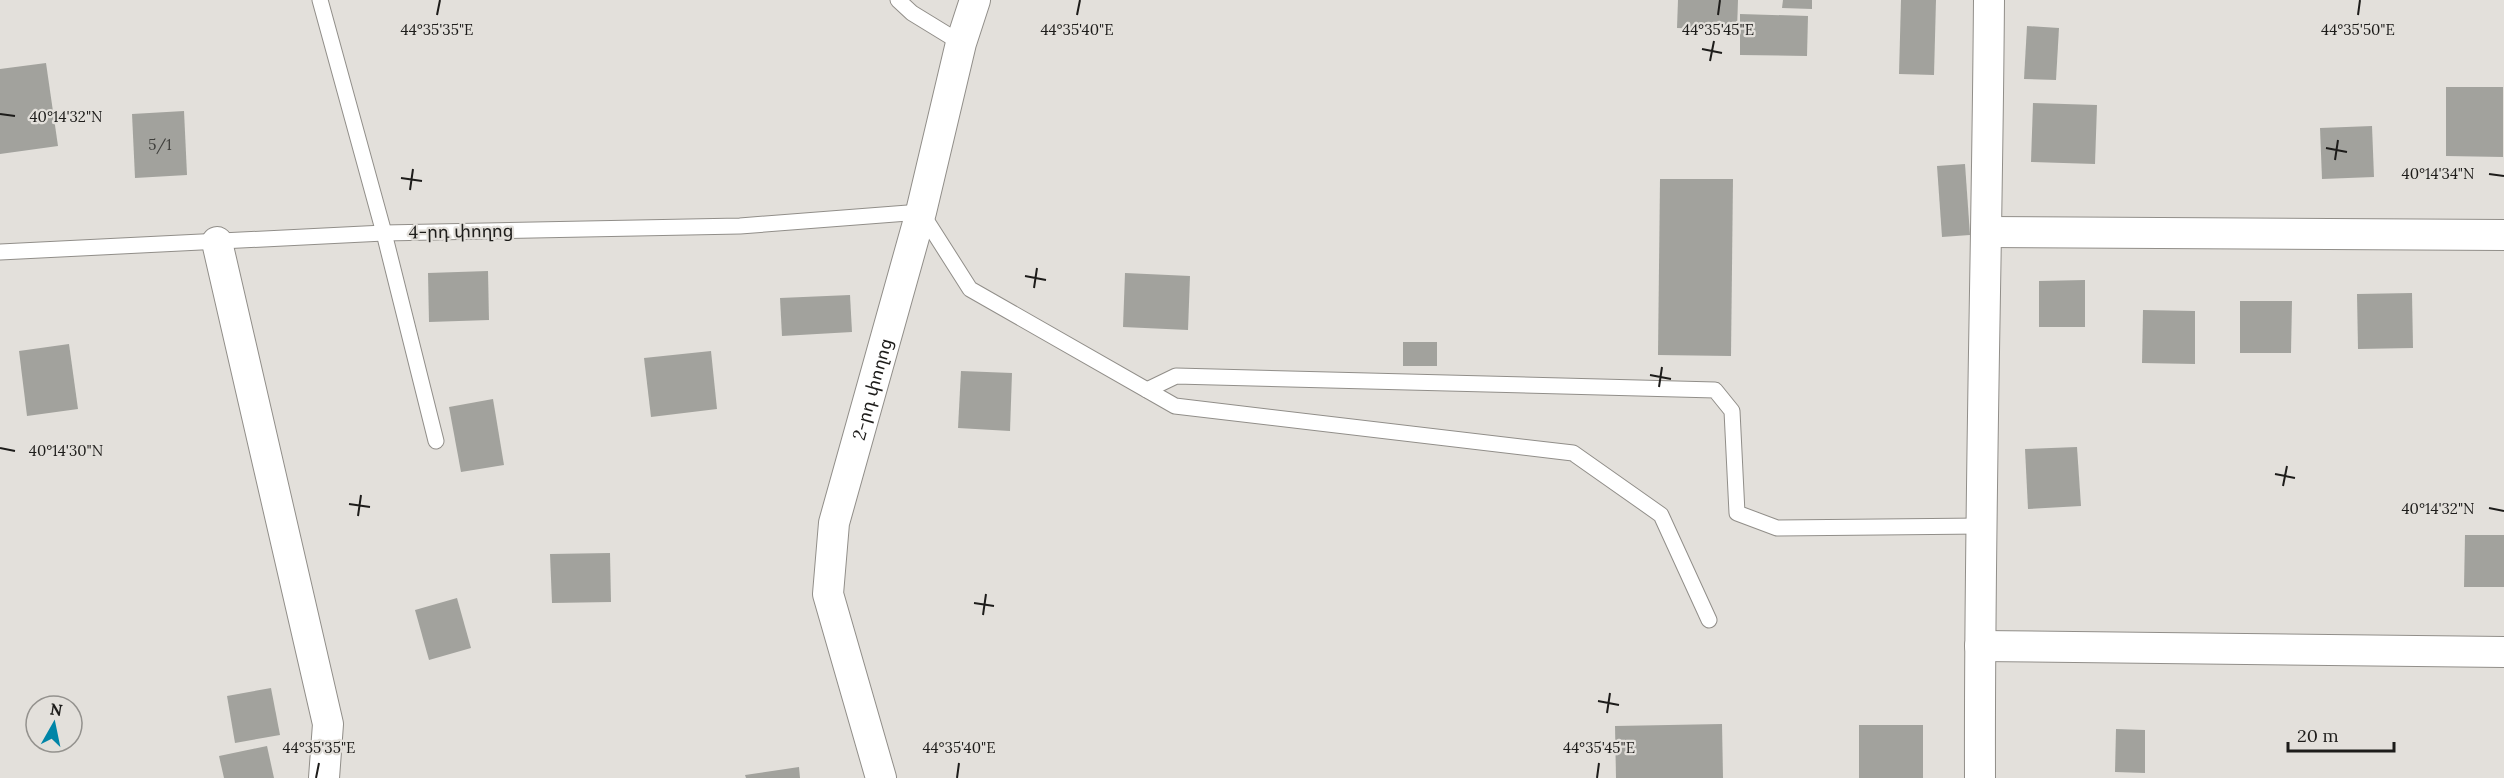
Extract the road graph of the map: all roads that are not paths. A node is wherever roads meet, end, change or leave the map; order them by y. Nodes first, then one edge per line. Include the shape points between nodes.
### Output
1 (320, 0) edge
2 (898, 0) edge
3 (975, 0) edge
4 (1989, 0) edge
5 (961, 43) junction
6 (921, 212) junction
7 (1988, 232) junction
8 (384, 233) junction
9 (2504, 236) edge
10 (217, 242) junction
11 (0, 252) edge
12 (1147, 390) junction
13 (436, 441) dead end
14 (1982, 526) junction
15 (1709, 620) dead end
16 (1980, 646) junction
17 (2504, 652) edge
18 (324, 778) edge
19 (881, 778) edge
20 (1980, 778) edge

1 - 8 lane
2 - 5 lane
3 - 5 street, 2-րդ փողոց
4 - 7 street
5 - 6 street, 2-րդ փողոց
6 - 8 lane, 4-րդ փողոց via 740,226
6 - 12 lane via 970,289
6 - 19 street, 2-րդ փողոց via 834,523 828,594
7 - 9 street
7 - 14 street
8 - 10 lane, 4-րդ փողոց
8 - 13 lane
10 - 11 lane, 4-րդ փողոց
10 - 18 street via 328,724
12 - 14 lane via 1176,376 1715,390 1732,411 1737,513 1777,528
12 - 15 lane via 1175,406 1573,453 1661,515
14 - 16 street
16 - 17 street
16 - 20 street

